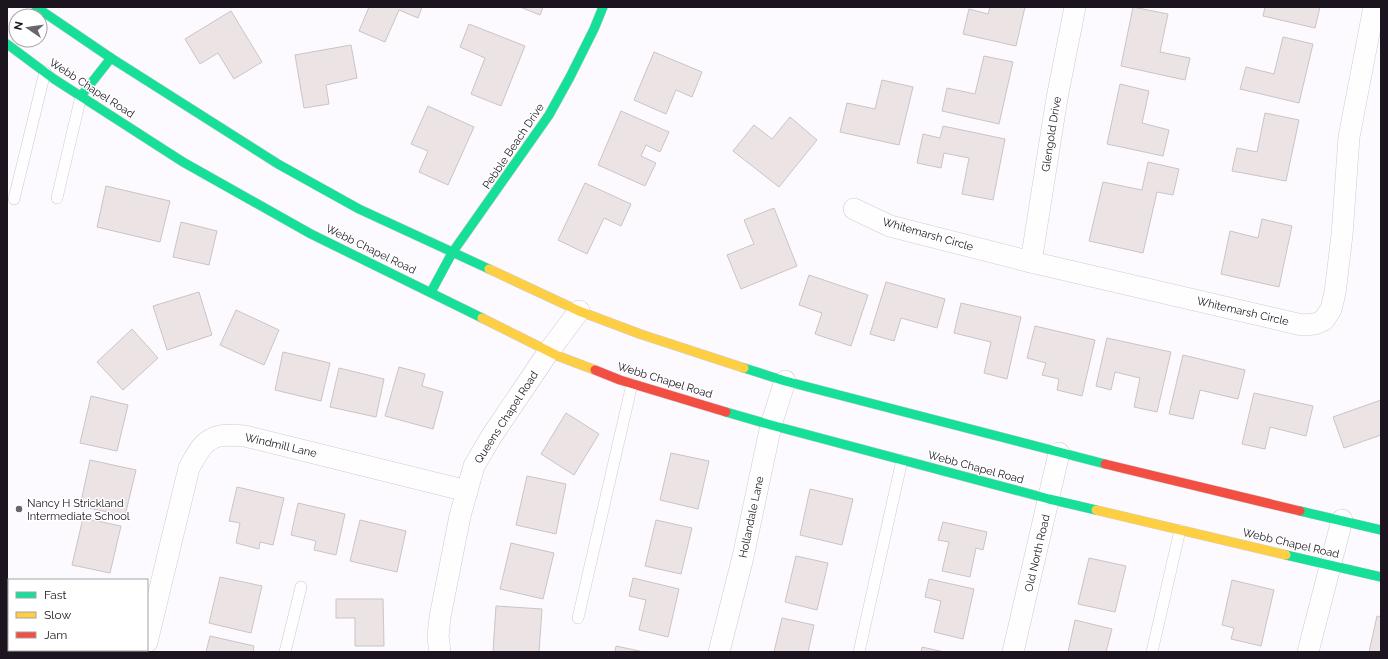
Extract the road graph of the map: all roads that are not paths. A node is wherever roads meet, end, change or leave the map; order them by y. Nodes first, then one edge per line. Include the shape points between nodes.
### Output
1 (36, 7) edge
2 (603, 7) edge
3 (1075, 7) edge
4 (1374, 7) edge
5 (7, 44) edge
6 (111, 58) junction
7 (45, 72) junction
8 (81, 96) junction
9 (57, 198) dead end
10 (14, 200) dead end
11 (854, 209) dead end
12 (452, 253) junction
13 (1031, 262) junction
14 (431, 292) junction
15 (579, 311) junction
16 (549, 351) junction
17 (785, 381) junction
18 (632, 384) junction
19 (771, 425) junction
20 (1059, 453) junction
21 (902, 460) junction
22 (467, 491) junction
23 (1049, 499) junction
24 (1342, 520) junction
25 (1180, 530) junction
26 (1381, 530) edge
27 (1330, 565) junction
28 (1381, 577) edge
29 (301, 587) dead end
30 (578, 618) dead end
31 (148, 638) edge
32 (285, 652) edge
33 (440, 652) edge
34 (719, 652) edge
35 (859, 652) edge
36 (1013, 652) edge
37 (1152, 652) edge
38 (1308, 652) edge

1 - 6 main road
2 - 12 main road, Pebble Beach Drive via 570,77 549,114
3 - 13 street, Glengold Drive via 1057,98
4 - 13 street, Whitemarsh Circle via 1349,137 1335,293 1331,309 1324,320 1302,325
5 - 7 main road, Webb Chapel Road
6 - 8 main road
6 - 12 main road via 278,164 359,209
7 - 8 main road, Webb Chapel Road
7 - 10 lane
8 - 9 lane
8 - 14 main road, Webb Chapel Road via 183,162 305,230
11 - 13 street, Whitemarsh Circle via 890,226
12 - 14 main road, Pebble Beach Drive
12 - 15 main road
14 - 16 main road, Webb Chapel Road
15 - 16 street, Queens Chapel Road
15 - 17 main road via 640,334
16 - 18 main road, Webb Chapel Road
16 - 22 street, Queens Chapel Road via 474,466
17 - 19 street, Hollandale Lane
17 - 20 main road
18 - 19 main road, Webb Chapel Road
18 - 30 lane
19 - 21 main road, Webb Chapel Road
19 - 34 street, Hollandale Lane via 743,557
20 - 23 street, Old North Road
20 - 24 main road
21 - 23 main road, Webb Chapel Road
21 - 35 lane
22 - 31 street, Windmill Lane via 245,436 220,436 206,441 189,468
22 - 33 street, Queens Chapel Road via 440,617
23 - 25 main road, Webb Chapel Road
23 - 36 street, Old North Road
24 - 26 main road
24 - 27 street
25 - 27 main road, Webb Chapel Road
25 - 37 lane
27 - 28 main road, Webb Chapel Road
27 - 38 street
29 - 32 lane

